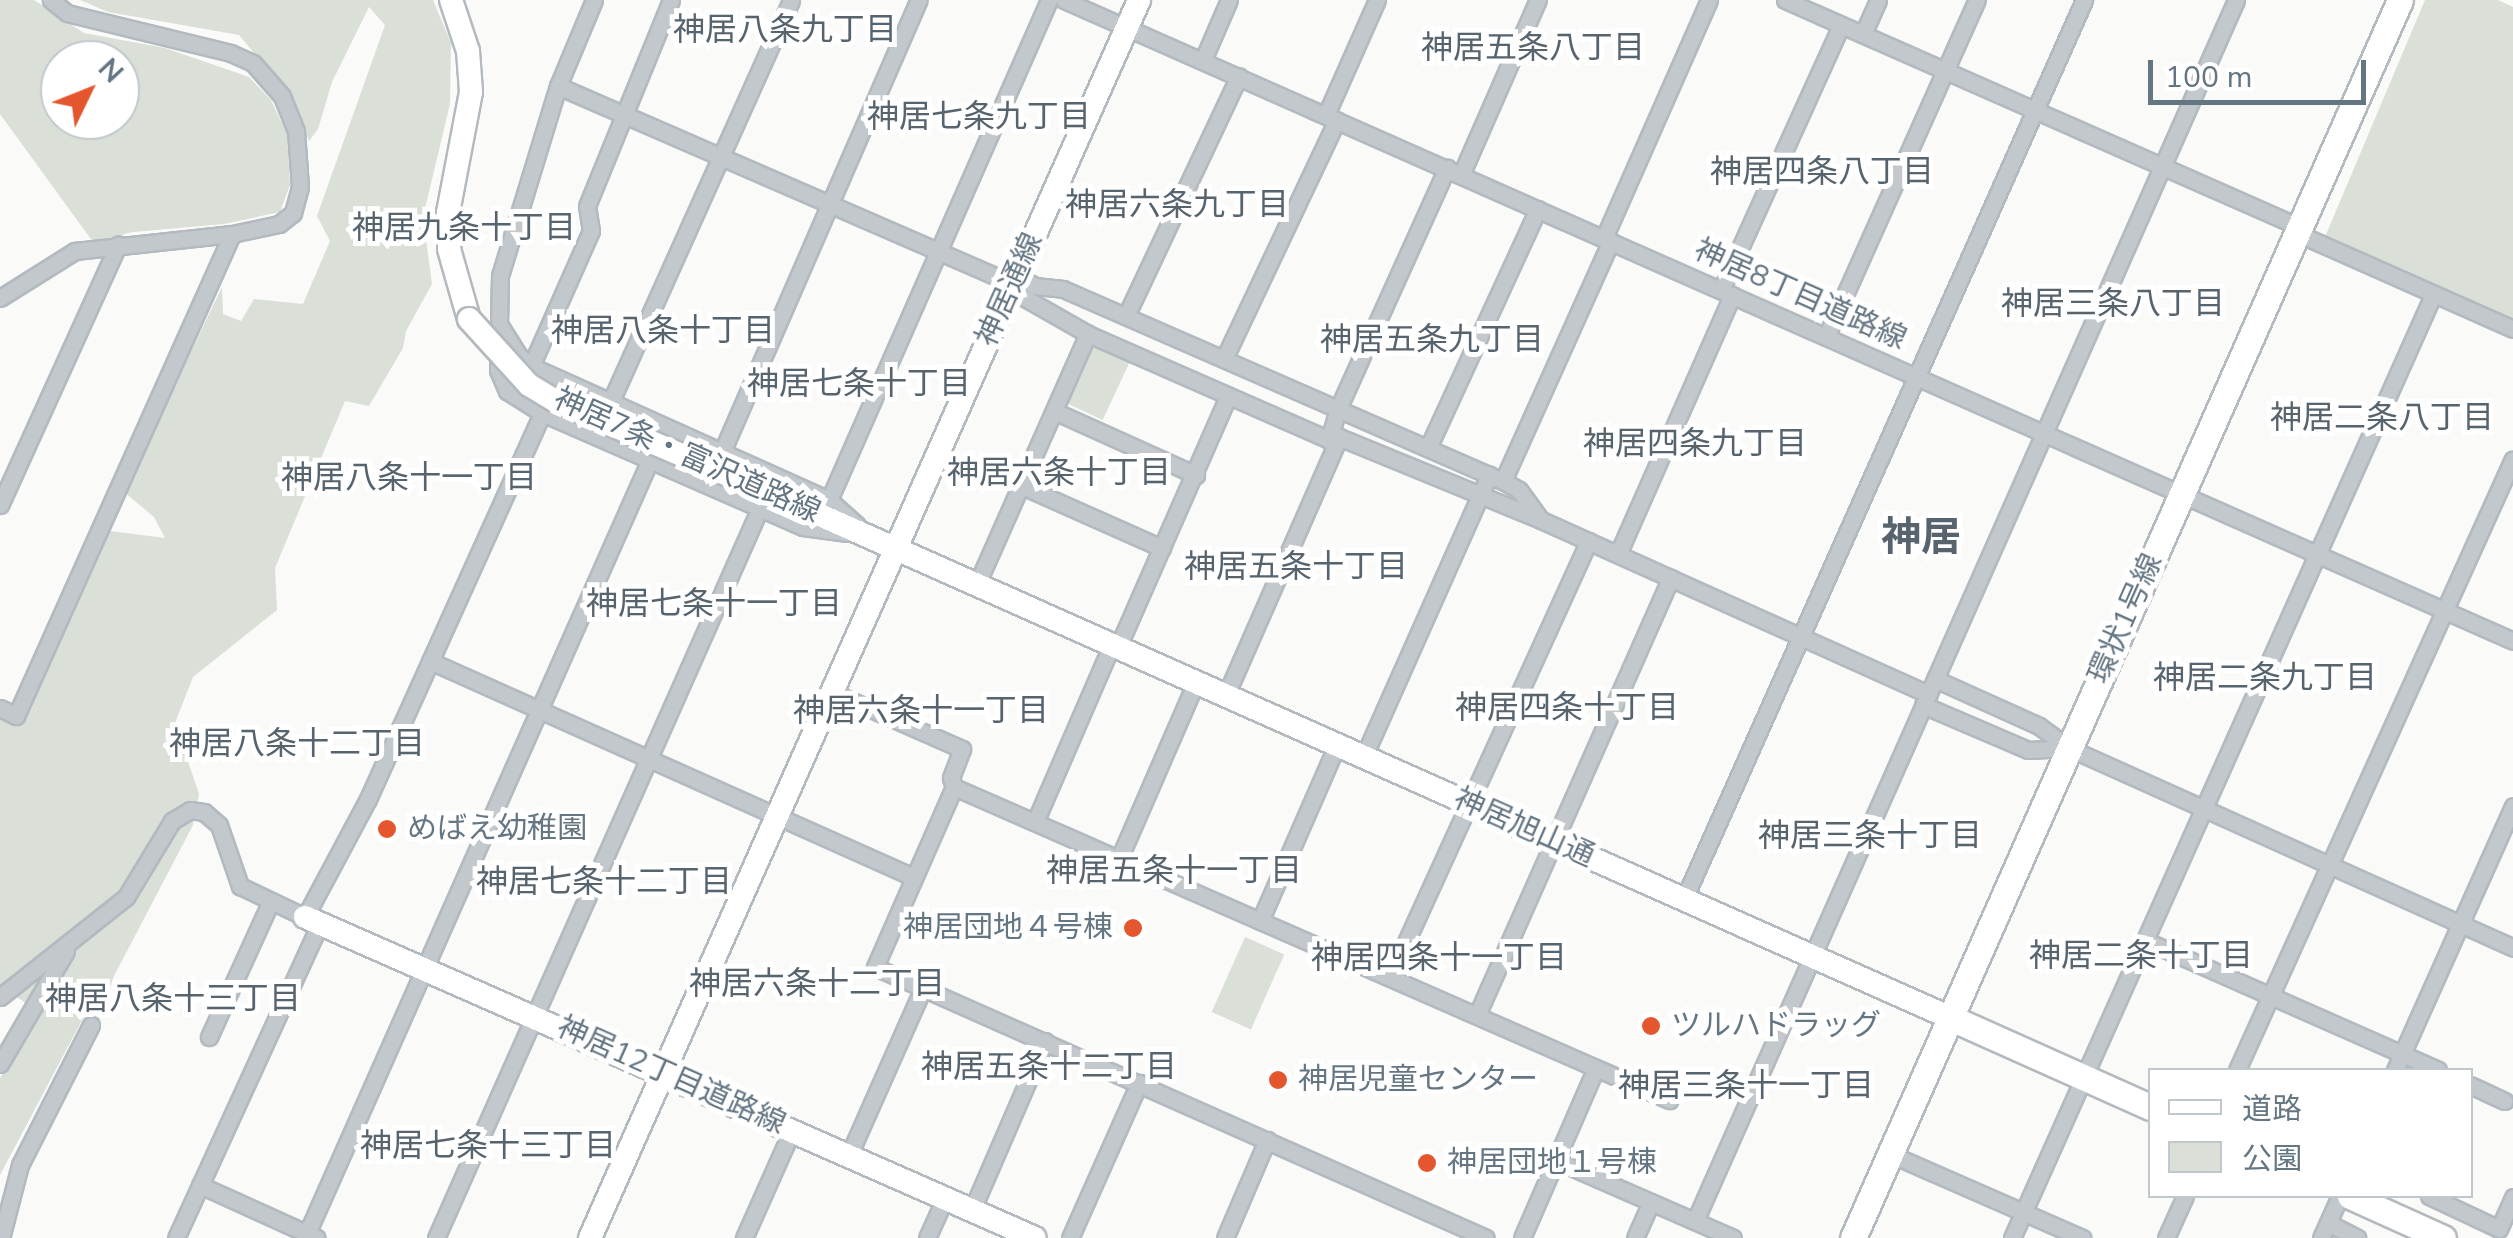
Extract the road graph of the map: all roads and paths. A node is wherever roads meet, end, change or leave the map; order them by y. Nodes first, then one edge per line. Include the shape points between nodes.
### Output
1 (51, 0) edge
2 (451, 0) edge
3 (594, 0) edge
4 (671, 0) edge
5 (791, 0) edge
6 (919, 0) edge
7 (1049, 0) edge
8 (1064, 0) edge
9 (1139, 0) edge
10 (1229, 0) edge
11 (1377, 0) edge
12 (1538, 0) edge
13 (1708, 0) edge
14 (1784, 0) edge
15 (1878, 0) edge
16 (1977, 0) edge
17 (2084, 0) edge
18 (2236, 0) edge
19 (2400, 0) edge
20 (1840, 25) junction
21 (1127, 26) junction
22 (1862, 34) junction
23 (1203, 60) junction
24 (1946, 71) junction
25 (1239, 76) junction
26 (558, 86) junction
27 (2036, 110) junction
28 (623, 114) junction
29 (1332, 117) junction
30 (724, 156) junction
31 (2162, 166) junction
32 (1454, 172) junction
33 (832, 203) junction
34 (1538, 209) junction
35 (2300, 231) junction
36 (232, 234) junction
37 (1607, 240) junction
38 (118, 245) junction
39 (940, 251) junction
40 (1012, 282) junction
41 (1726, 293) junction
42 (2432, 294) junction
43 (0, 298) edge
44 (1126, 316) junction
45 (497, 321) junction
46 (2513, 330) edge
47 (1088, 334) junction
48 (1826, 337) junction
49 (1224, 359) junction
50 (531, 366) junction
51 (1916, 377) junction
52 (1228, 396) junction
53 (518, 400) junction
54 (610, 402) junction
55 (1338, 409) junction
56 (1054, 411) junction
57 (542, 413) junction
58 (2045, 434) junction
59 (595, 436) junction
60 (1334, 439) junction
61 (1428, 448) junction
62 (722, 452) junction
63 (2513, 459) edge
64 (650, 460) junction
65 (1196, 476) junction
66 (1496, 478) junction
67 (1022, 486) junction
68 (2180, 494) junction
69 (1479, 498) junction
70 (829, 500) junction
71 (0, 505) edge
72 (760, 508) junction
73 (1541, 520) junction
74 (870, 536) junction
75 (1589, 541) junction
76 (1162, 548) junction
77 (898, 549) junction
78 (1618, 554) junction
79 (2317, 554) junction
80 (1671, 578) junction
81 (978, 584) junction
82 (2445, 612) junction
83 (1799, 636) junction
84 (2513, 642) edge
85 (1115, 646) junction
86 (430, 661) junction
87 (1196, 682) junction
88 (834, 693) junction
89 (1929, 693) junction
90 (1226, 695) junction
91 (0, 708) edge
92 (540, 710) junction
93 (1338, 744) junction
94 (2069, 748) junction
95 (1364, 756) junction
96 (648, 758) junction
97 (954, 787) junction
98 (1468, 803) junction
99 (2513, 806) edge
100 (2204, 808) junction
101 (778, 816) junction
102 (1035, 822) junction
103 (1555, 842) junction
104 (1119, 859) junction
105 (2332, 866) junction
106 (913, 877) junction
107 (1684, 899) junction
108 (270, 903) junction
109 (312, 920) junction
110 (1260, 921) junction
111 (2462, 924) junction
112 (2146, 941) junction
113 (70, 943) junction
114 (2513, 948) edge
115 (1812, 956) junction
116 (425, 969) junction
117 (1390, 978) junction
118 (923, 988) junction
119 (2270, 996) junction
120 (0, 997) edge
121 (536, 1015) junction
122 (1477, 1015) junction
123 (1951, 1018) junction
124 (90, 1025) dead end
125 (209, 1037) dead end
126 (1046, 1041) junction
127 (2402, 1054) junction
128 (0, 1064) edge
129 (1596, 1068) junction
130 (2238, 1068) edge
131 (2396, 1068) edge
132 (2434, 1068) edge
133 (663, 1072) junction
134 (2083, 1077) junction
135 (1139, 1083) junction
136 (2473, 1087) edge
137 (1669, 1100) dead end
138 (2504, 1101) dead end
139 (2148, 1105) edge
140 (792, 1130) junction
141 (1267, 1140) junction
142 (1890, 1154) junction
143 (849, 1155) junction
144 (1557, 1161) junction
145 (200, 1185) junction
146 (2513, 1197) edge
147 (944, 1198) junction
148 (2184, 1198) edge
149 (2339, 1198) edge
150 (2354, 1198) edge
151 (2354, 1198) edge
152 (2433, 1198) edge
153 (1650, 1202) junction
154 (972, 1210) junction
155 (2023, 1212) junction
156 (1695, 1222) junction
157 (2324, 1231) edge
158 (309, 1236) edge
159 (1727, 1237) edge
160 (1, 1238) edge
161 (176, 1238) edge
162 (436, 1238) edge
163 (590, 1238) edge
164 (744, 1238) edge
165 (927, 1238) edge
166 (1035, 1238) edge
167 (1070, 1238) edge
168 (1225, 1238) edge
169 (1486, 1238) edge
170 (1522, 1238) edge
171 (1635, 1238) edge
172 (1853, 1238) edge
173 (2012, 1238) edge
174 (2082, 1238) edge
175 (2166, 1238) edge
176 (2358, 1238) edge
177 (2424, 1238) edge
178 (2444, 1238) edge

1 - 36 street via 67,13 232,53 254,63 282,96 296,131 300,187 293,213 279,224
2 - 74 street, 神居7条・富沢道路線, bridge via 468,51 470,92 448,214 449,250 468,319 508,365 556,401
3 - 26 street
4 - 28 street
5 - 30 street
6 - 33 street
7 - 39 street
8 - 21 street, 神居8丁目道路線
9 - 21 street, 神居通線
10 - 23 street
11 - 29 street
12 - 32 street
13 - 37 street
14 - 20 street
15 - 22 street
16 - 24 street
17 - 27 street
18 - 31 street
19 - 35 main road, 環状1号線
20 - 22 street
20 - 41 street
21 - 23 street, 神居8丁目道路線
21 - 40 street, 神居通線
22 - 24 street
23 - 25 street, 神居8丁目道路線
24 - 27 street
24 - 48 street
25 - 29 street, 神居8丁目道路線
25 - 44 street
26 - 28 street
26 - 45 street via 500,276
27 - 31 street
27 - 51 street
28 - 30 street
28 - 50 street via 587,206 591,231
29 - 32 street, 神居8丁目道路線
29 - 49 street
30 - 33 street
30 - 54 street
31 - 35 street
31 - 58 street
32 - 34 street, 神居8丁目道路線
32 - 55 street
33 - 39 street
33 - 62 street
34 - 37 street, 神居8丁目道路線
34 - 61 street
35 - 42 street
35 - 68 main road, 環状1号線
36 - 38 street
36 - 91 street via 16,716
37 - 41 street, 神居8丁目道路線
37 - 66 street
38 - 43 street via 75,251
38 - 71 street
39 - 40 street
39 - 70 street
40 - 44 street via 1063,289
40 - 47 street
40 - 77 street, 神居通線
41 - 48 street, 神居8丁目道路線
41 - 78 street
42 - 46 street
42 - 79 street
44 - 49 street
45 - 50 street
45 - 53 street via 498,370
47 - 52 street
47 - 56 street
48 - 51 street, 神居8丁目道路線
49 - 55 street
50 - 53 street
50 - 54 street
51 - 58 street, 神居8丁目道路線
51 - 83 street
52 - 60 street
52 - 65 street
53 - 57 street
54 - 59 street
54 - 62 street
55 - 60 street
55 - 61 street
56 - 65 street
56 - 67 street
57 - 59 street
57 - 86 street
58 - 68 street, 神居8丁目道路線
58 - 89 street
59 - 64 street
60 - 69 street
60 - 90 street
61 - 66 street
62 - 70 street
63 - 82 street
64 - 72 street
64 - 92 street
65 - 76 street
66 - 69 street
66 - 73 street via 1518,490
67 - 76 street
67 - 81 street
68 - 79 street, 神居8丁目道路線
68 - 94 main road, 環状1号線
69 - 73 street
69 - 95 street
70 - 74 street
72 - 74 street via 803,528
72 - 96 street
73 - 75 street
74 - 77 street, 神居7条・富沢道路線
75 - 78 street
75 - 98 street
76 - 85 street
77 - 81 street, 神居旭山通
77 - 88 street, 神居通線
78 - 80 street
79 - 82 street, 神居8丁目道路線
79 - 100 street
80 - 83 street
80 - 103 street
81 - 85 street, 神居旭山通
82 - 84 street, 神居8丁目道路線
82 - 105 street
83 - 89 street
83 - 107 street
85 - 87 street, 神居旭山通
85 - 102 street
86 - 92 street
86 - 109 street
87 - 90 street, 神居旭山通
87 - 104 street
88 - 97 street via 962,749
88 - 101 street, 神居通線
89 - 94 street via 2038,726
89 - 94 street via 2028,750
89 - 115 street
90 - 93 street, 神居旭山通
92 - 96 street
92 - 116 street
93 - 95 street, 神居旭山通
93 - 110 street
94 - 100 street
94 - 123 main road, 環状1号線
95 - 98 street, 神居旭山通
96 - 101 street
96 - 121 street
97 - 102 street
97 - 106 street
98 - 103 street, 神居旭山通
98 - 117 street
99 - 111 street
100 - 105 street
100 - 112 street
101 - 106 street
101 - 133 street, 神居通線
102 - 104 street
103 - 107 street, 神居旭山通
103 - 122 street
104 - 110 street
105 - 111 street
105 - 119 street
106 - 118 street via 875,967
107 - 115 street, 神居旭山通
108 - 109 street
108 - 113 street via 240,886 219,825 190,810 172,821 126,897
108 - 125 street
109 - 116 street, 神居12丁目道路線
109 - 145 street
110 - 117 street
111 - 114 street
111 - 127 street
112 - 119 street
112 - 134 street
113 - 120 street
113 - 128 street
115 - 123 street, 神居旭山通
115 - 156 street
116 - 121 street, 神居12丁目道路線
116 - 158 street
117 - 122 street
118 - 126 street
118 - 143 street
119 - 127 street
119 - 130 street
121 - 133 street, 神居12丁目道路線
121 - 162 street
122 - 129 street
123 - 134 main road, 神居旭山通
123 - 142 main road, 環状1号線
124 - 160 street via 20,1165
126 - 135 street
126 - 154 street
127 - 131 street
127 - 132 street
129 - 137 street
129 - 144 street
133 - 140 street, 神居12丁目道路線
133 - 163 street, 神居通線
134 - 139 main road, 神居旭山通
134 - 155 street
135 - 141 street
135 - 167 street
136 - 138 street
140 - 143 street, 神居12丁目道路線
140 - 164 street
141 - 168 street
141 - 169 street
142 - 155 street
142 - 172 main road, 環状1号線
143 - 147 street, 神居12丁目道路線
144 - 153 street
144 - 170 street
145 - 158 street
145 - 161 street
146 - 152 street via 2499,1229
147 - 154 street, 神居12丁目道路線
147 - 165 street
148 - 175 street
149 - 157 street
150 - 177 main road
151 - 178 main road
153 - 156 street
153 - 171 street
154 - 166 street, 神居12丁目道路線
155 - 173 street
155 - 174 street
156 - 159 street
157 - 176 street

